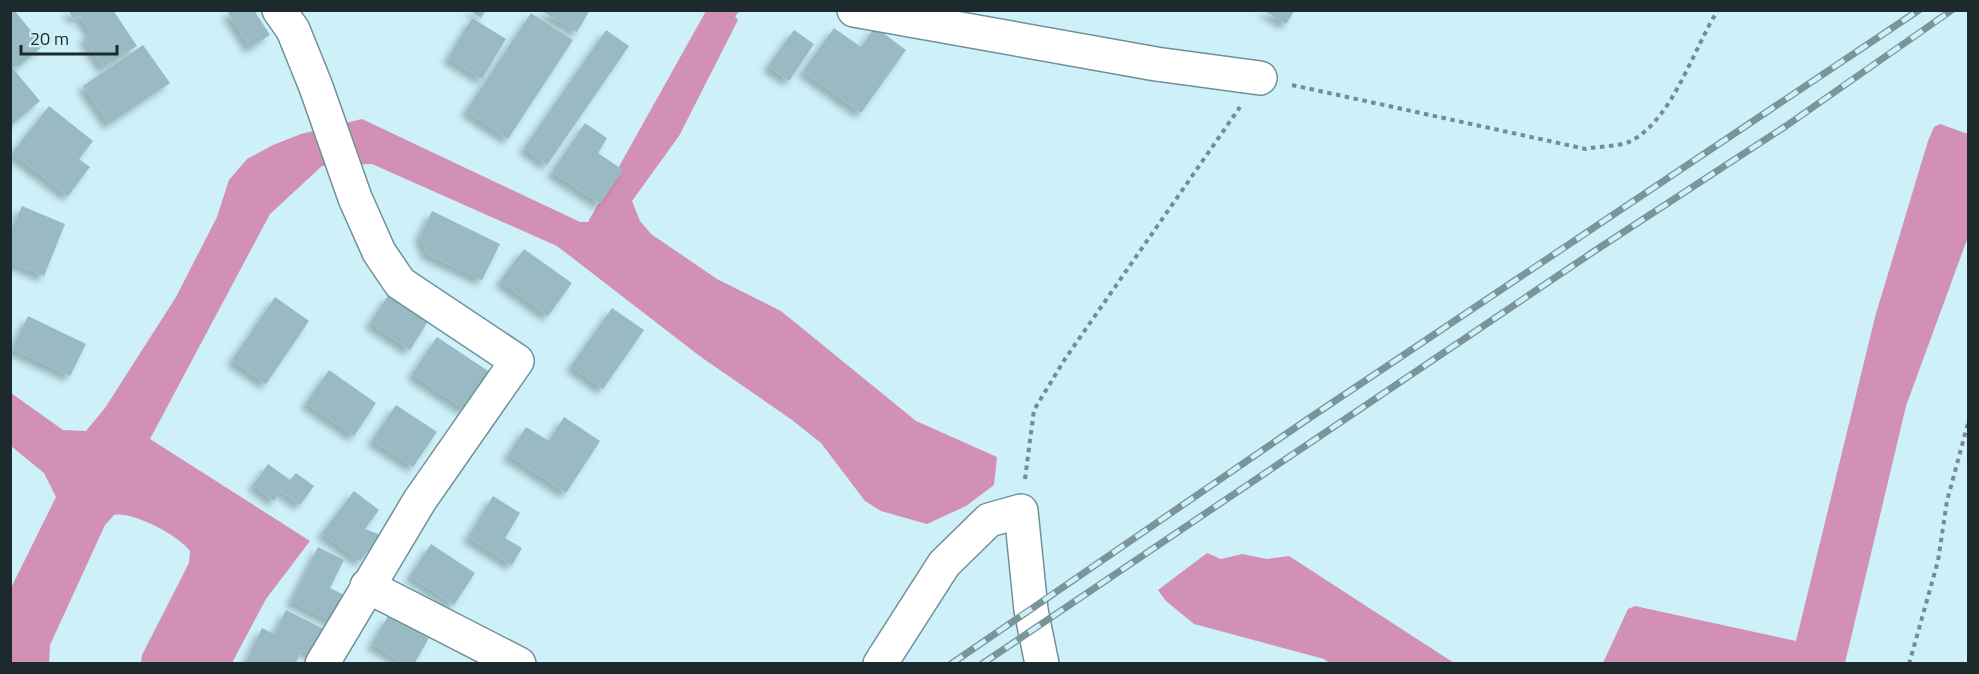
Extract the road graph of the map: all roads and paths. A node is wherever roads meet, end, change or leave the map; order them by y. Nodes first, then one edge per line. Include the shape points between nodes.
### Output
1 (279, 10) edge
2 (854, 10) edge
3 (1718, 10) edge
4 (1260, 78) junction
5 (1968, 423) edge
6 (1021, 511) junction
7 (367, 586) junction
8 (322, 663) edge
9 (519, 663) edge
10 (880, 663) edge
11 (1042, 663) edge
12 (1910, 663) edge

1 - 7 street via 292,30 316,87 355,198 379,252 400,283 517,361 420,500
2 - 4 street via 1156,64
3 - 4 path via 1666,108 1647,131 1629,142 1596,147
4 - 6 path via 1065,359 1034,410
5 - 12 path via 1947,501 1938,561
6 - 10 street via 989,520 944,564
6 - 11 street via 1031,610
7 - 8 street
7 - 9 street

